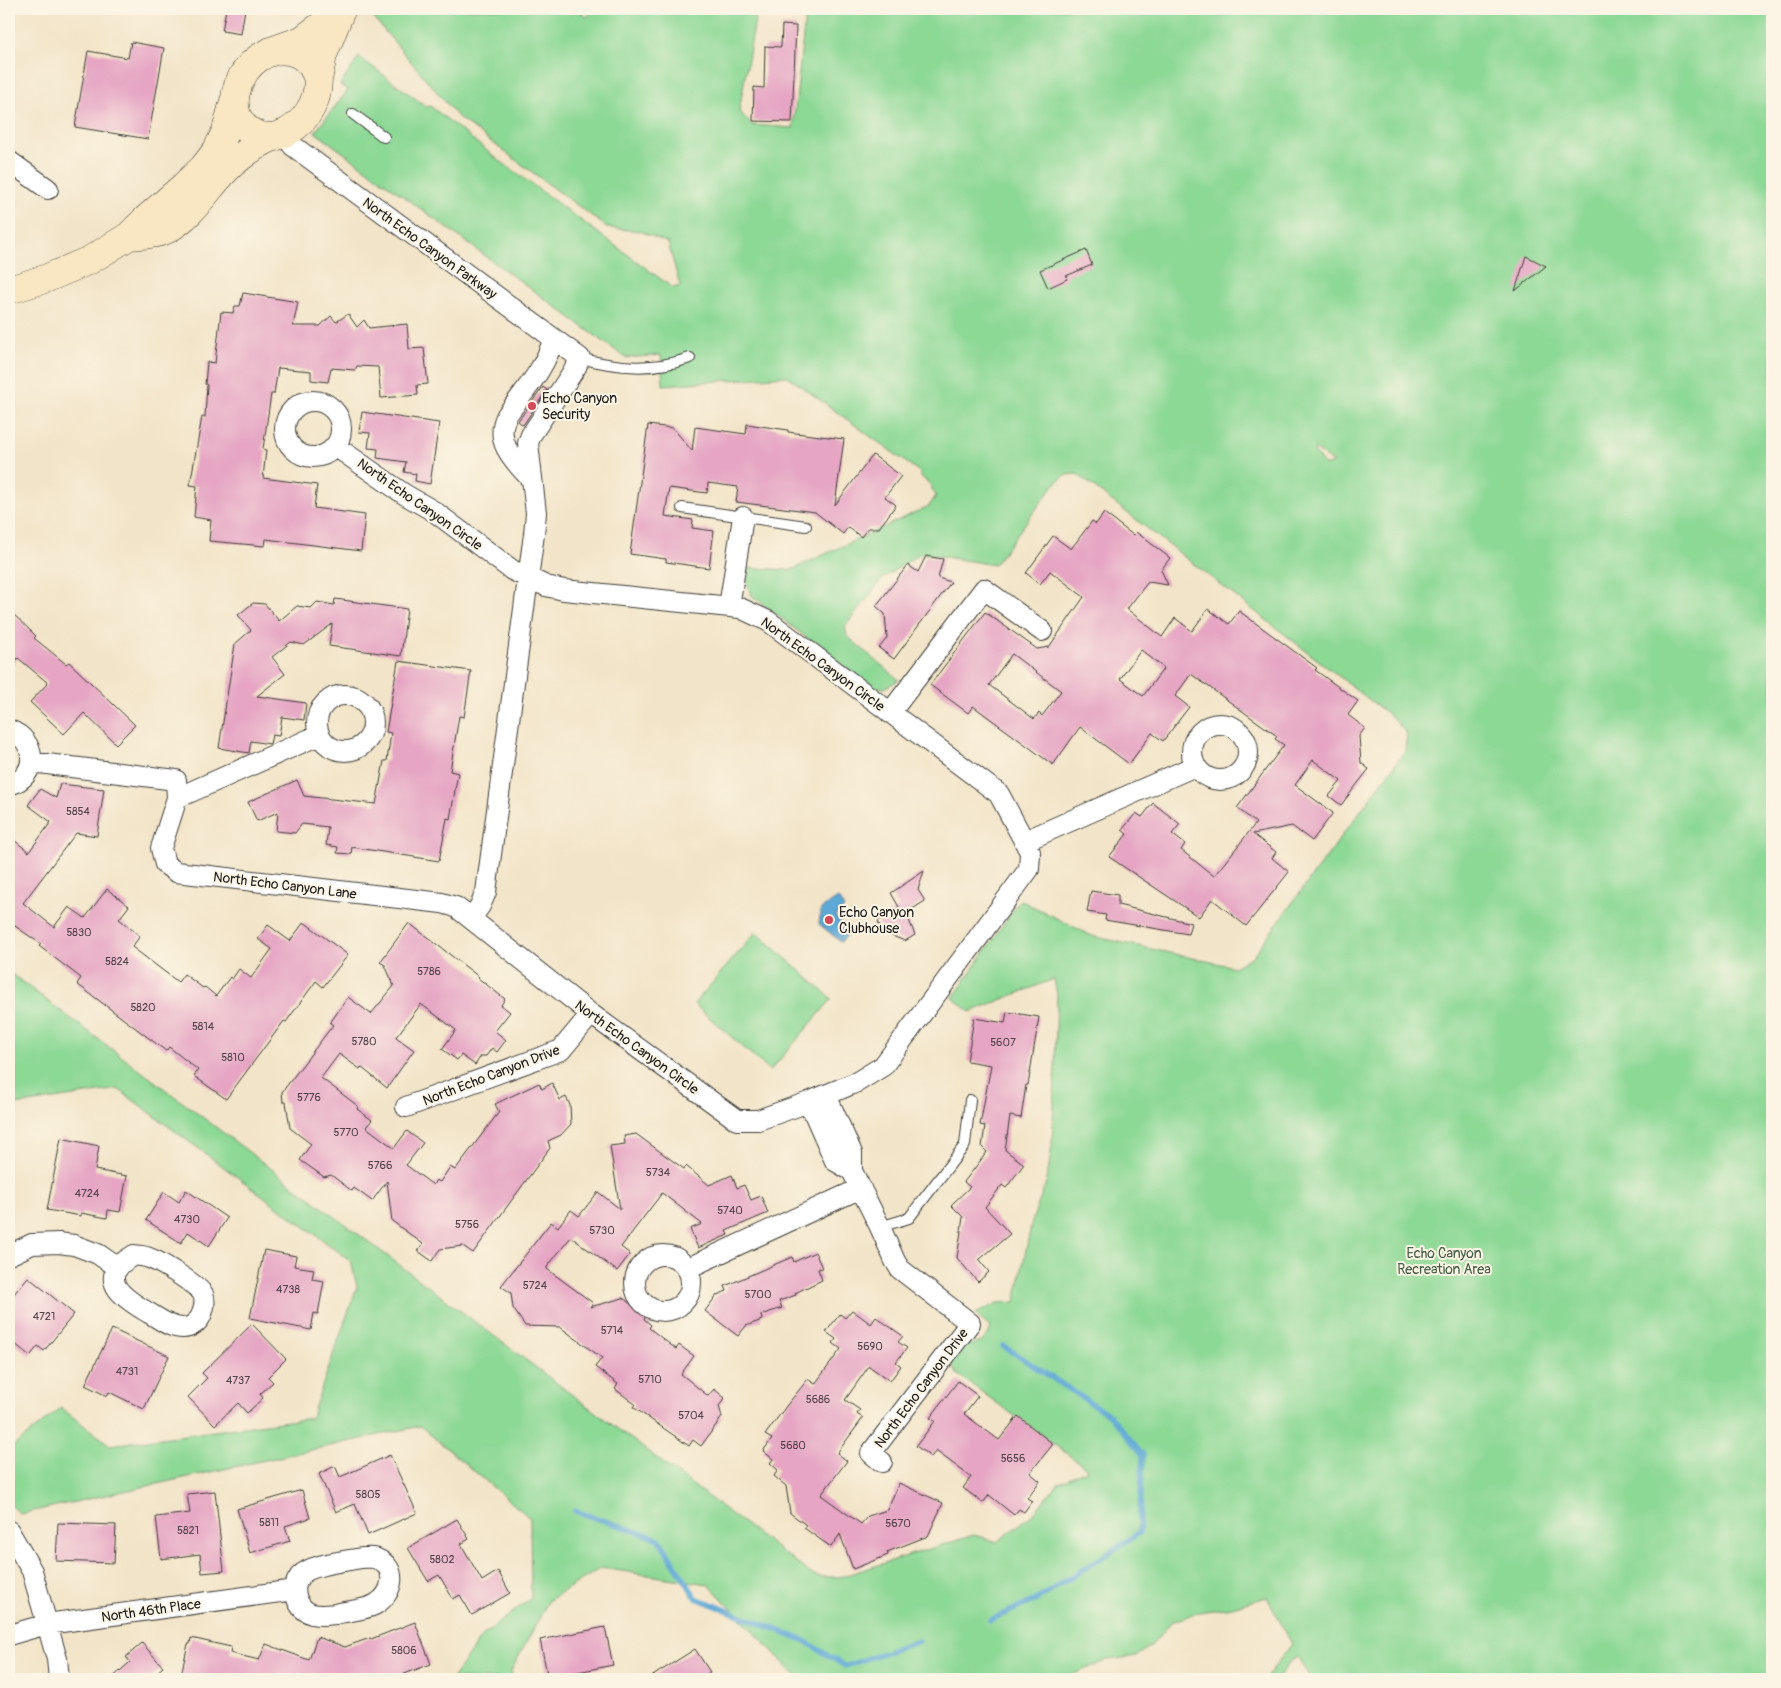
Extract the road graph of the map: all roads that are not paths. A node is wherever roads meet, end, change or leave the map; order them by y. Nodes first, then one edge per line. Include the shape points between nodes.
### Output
1 (341, 10) edge
2 (271, 52) junction
3 (318, 80) junction
4 (234, 101) junction
5 (353, 114) dead end
6 (278, 135) junction
7 (384, 137) dead end
8 (9, 161) edge
9 (48, 189) dead end
10 (129, 236) junction
11 (9, 290) edge
12 (553, 339) junction
13 (580, 358) junction
14 (690, 358) dead end
15 (335, 446) dead end
16 (531, 479) junction
17 (682, 508) dead end
18 (743, 517) junction
19 (806, 526) dead end
20 (529, 579) junction
21 (729, 606) junction
22 (1042, 631) dead end
23 (890, 713) junction
24 (9, 730) edge
25 (319, 735) dead end
26 (31, 762) junction
27 (1195, 766) dead end
28 (9, 785) edge
29 (177, 798) junction
30 (1025, 841) junction
31 (471, 918) junction
32 (591, 1014) junction
33 (817, 1099) junction
34 (970, 1100) dead end
35 (406, 1107) dead end
36 (856, 1179) junction
37 (880, 1227) junction
38 (9, 1255) edge
39 (118, 1268) dead end
40 (688, 1268) dead end
41 (882, 1462) dead end
42 (9, 1531) edge
43 (295, 1590) dead end
44 (47, 1624) junction
45 (9, 1635) edge
46 (58, 1679) edge

1 - 2 street via 302,40
1 - 3 street via 323,55
2 - 3 street via 287,50 304,57 312,65
2 - 4 street via 252,63 241,77
3 - 6 street via 313,106 306,116
4 - 6 street via 243,126 257,135
4 - 10 street via 217,150 203,168
5 - 7 lane
6 - 10 street via 250,150 233,164 187,216 165,230
6 - 12 street, North Echo Canyon Parkway
8 - 9 street
10 - 11 street via 90,260
12 - 13 street, North Echo Canyon Parkway
12 - 16 street via 550,353 502,424 501,433 514,462
13 - 14 lane via 629,367 670,365
13 - 16 street via 531,434 528,443
15 - 20 street, North Echo Canyon Circle via 436,512 512,570
16 - 20 street via 536,513
17 - 18 lane
18 - 19 lane
18 - 21 street
20 - 21 street, North Echo Canyon Circle via 564,590
20 - 31 street via 486,892
21 - 23 street, North Echo Canyon Circle via 768,621
22 - 23 street, North Echo Canyon Circle via 984,589
23 - 30 street, North Echo Canyon Circle via 999,794
24 - 26 street via 28,745
25 - 29 street
26 - 28 street via 24,776
26 - 29 street via 176,780
27 - 30 street
29 - 31 street, North Echo Canyon Lane via 161,848 165,864 176,872 442,902
30 - 33 street, North Echo Canyon Circle via 1030,852 1029,869 883,1066
31 - 32 street, North Echo Canyon Circle
32 - 33 street, North Echo Canyon Circle via 737,1120 758,1120
32 - 35 street, North Echo Canyon Drive via 561,1050
33 - 36 street, North Echo Canyon Drive via 852,1153
34 - 37 lane via 965,1145 909,1218
36 - 37 street, North Echo Canyon Drive
36 - 40 street
37 - 41 street, North Echo Canyon Drive via 900,1269 970,1323 871,1453
38 - 39 street via 32,1244 74,1244 98,1254
42 - 44 street via 32,1571
43 - 44 street, North 46th Place
44 - 45 street, North 46th Place
44 - 46 street via 57,1659

